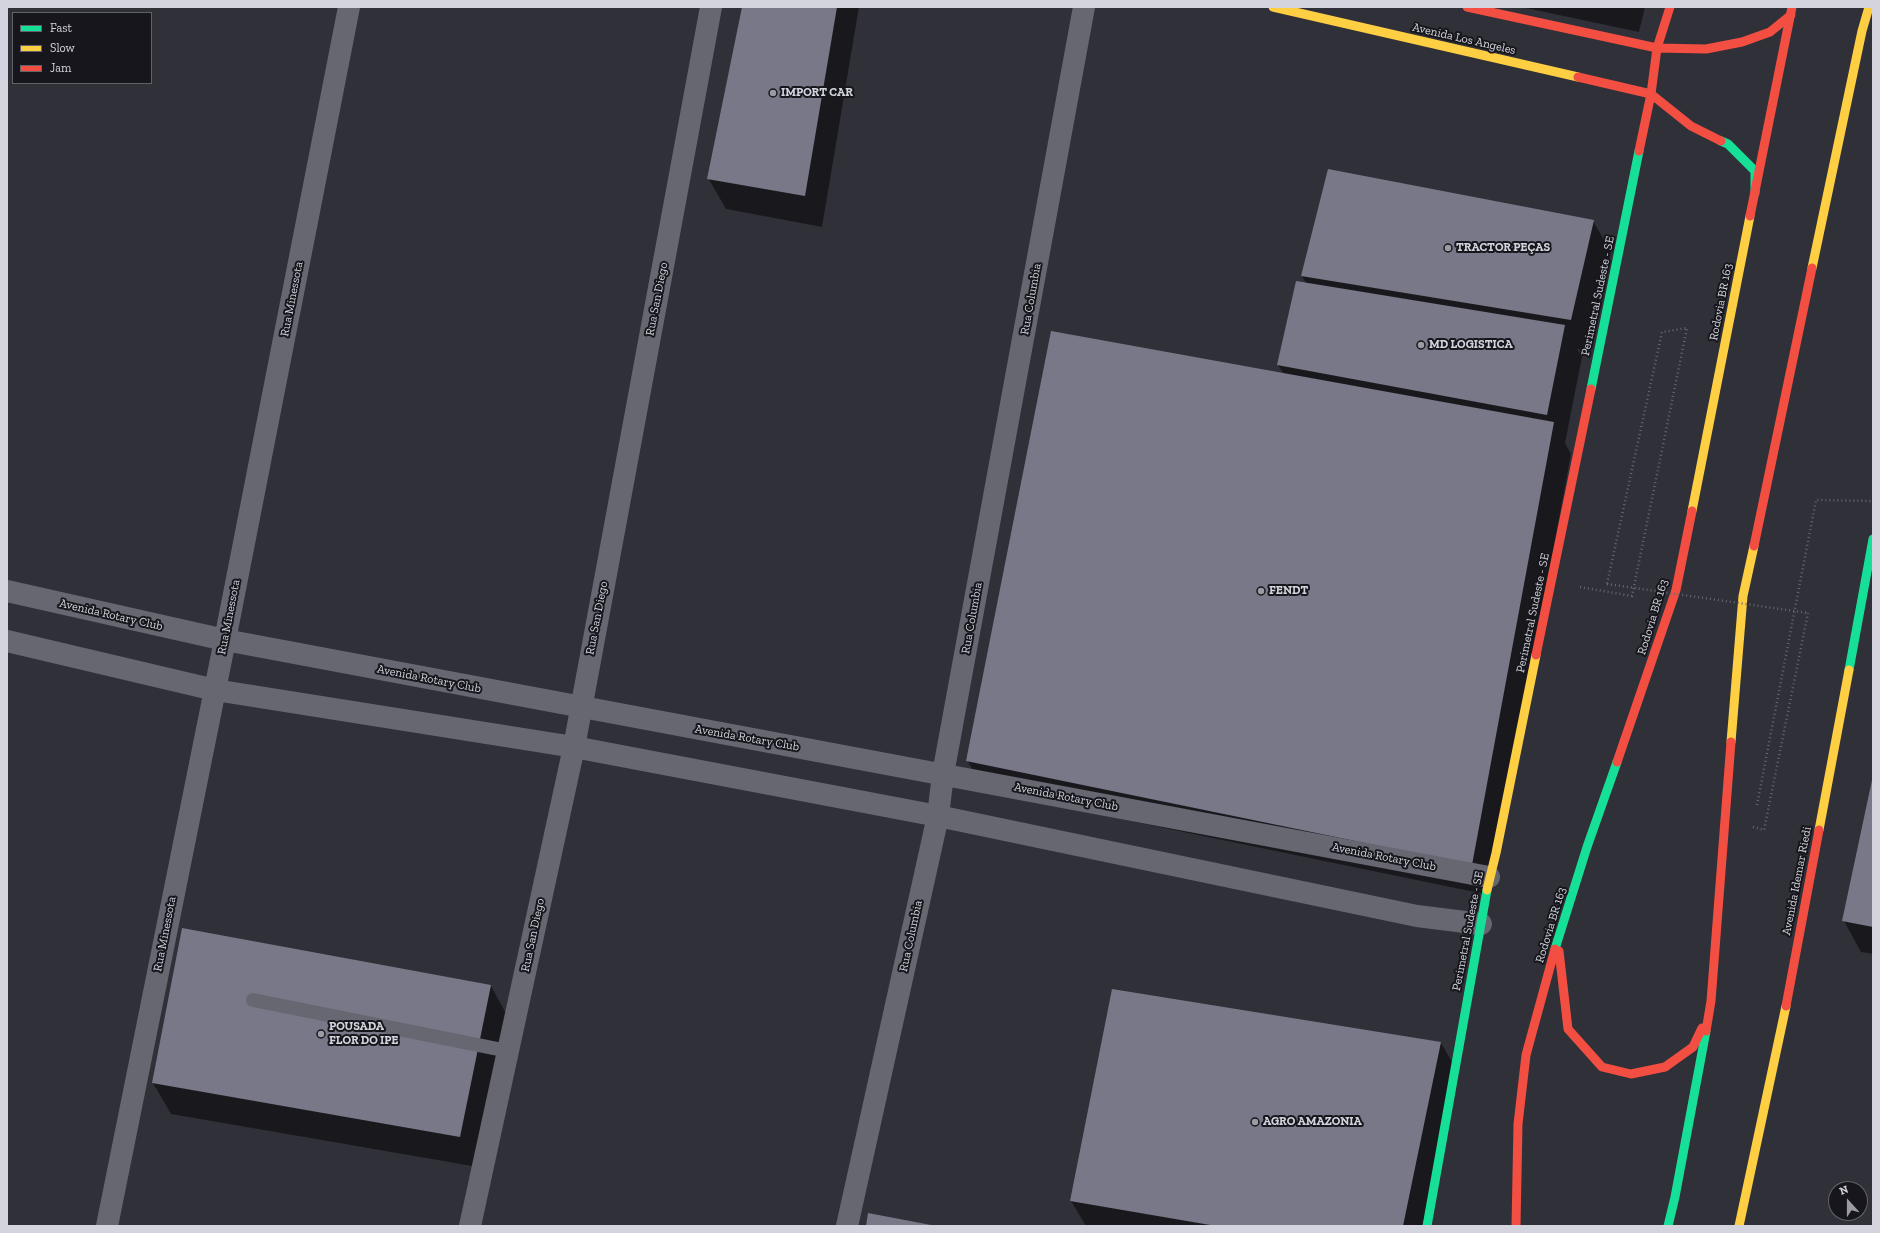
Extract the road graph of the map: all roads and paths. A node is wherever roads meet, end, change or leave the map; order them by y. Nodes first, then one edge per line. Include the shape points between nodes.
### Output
1 (349, 7) edge
2 (711, 7) edge
3 (1084, 7) edge
4 (1273, 7) edge
5 (1467, 7) edge
6 (1670, 7) edge
7 (1869, 7) edge
8 (1791, 11) edge
9 (1657, 48) junction
10 (1651, 94) junction
11 (1755, 193) junction
12 (1873, 502) edge
13 (1873, 539) edge
14 (1551, 582) junction
15 (7, 591) edge
16 (225, 640) junction
17 (7, 641) edge
18 (215, 690) junction
19 (580, 708) junction
20 (574, 747) junction
21 (944, 774) junction
22 (1756, 811) dead end
23 (938, 816) junction
24 (1754, 819) dead end
25 (1489, 877) junction
26 (1481, 924) junction
27 (1558, 940) junction
28 (253, 1000) dead end
29 (1707, 1018) junction
30 (508, 1051) junction
31 (107, 1226) edge
32 (470, 1226) edge
33 (847, 1226) edge
34 (1427, 1226) edge
35 (1516, 1226) edge
36 (1668, 1226) edge
37 (1739, 1226) edge

1 - 16 street, Rua Minessota
2 - 19 street, Rua San Diego
3 - 21 street, Rua Columbia
4 - 10 main road, Avenida Los Angeles
5 - 9 main road
6 - 9 main road, Perimetral Sudeste - SE
7 - 29 main road via 1743,596
8 - 9 main road via 1770,32 1742,42 1706,49
8 - 11 main road, Rodovia BR 163
9 - 10 main road, Perimetral Sudeste - SE
10 - 11 main road via 1691,126 1728,144 1755,171
10 - 14 main road, Perimetral Sudeste - SE
11 - 27 main road, Rodovia BR 163 via 1676,590
12 - 22 path via 1816,500
13 - 37 main road, Avenida Idemar Riedi via 1793,972
14 - 24 path, bridge via 1632,596 1687,328 1662,332 1607,584 1808,612 1764,830 1752,827
14 - 25 main road, Perimetral Sudeste - SE
15 - 16 street, Avenida Rotary Club
16 - 18 street, Rua Minessota
16 - 19 street, Avenida Rotary Club
17 - 18 street
18 - 20 street
18 - 31 street, Rua Minessota
19 - 20 street, Rua San Diego
19 - 21 street, Avenida Rotary Club
20 - 23 street
20 - 30 street, Rua San Diego
21 - 23 street, Rua Columbia
21 - 25 street, Avenida Rotary Club
23 - 26 street via 1417,916
23 - 33 street, Rua Columbia
25 - 26 main road, Perimetral Sudeste - SE
26 - 34 main road, Perimetral Sudeste - SE
27 - 29 main road via 1568,1029 1602,1067 1631,1074 1665,1067 1693,1047
27 - 35 main road, Rodovia BR 163 via 1526,1055 1518,1124
28 - 30 lane
29 - 36 main road
30 - 32 street, Rua San Diego

